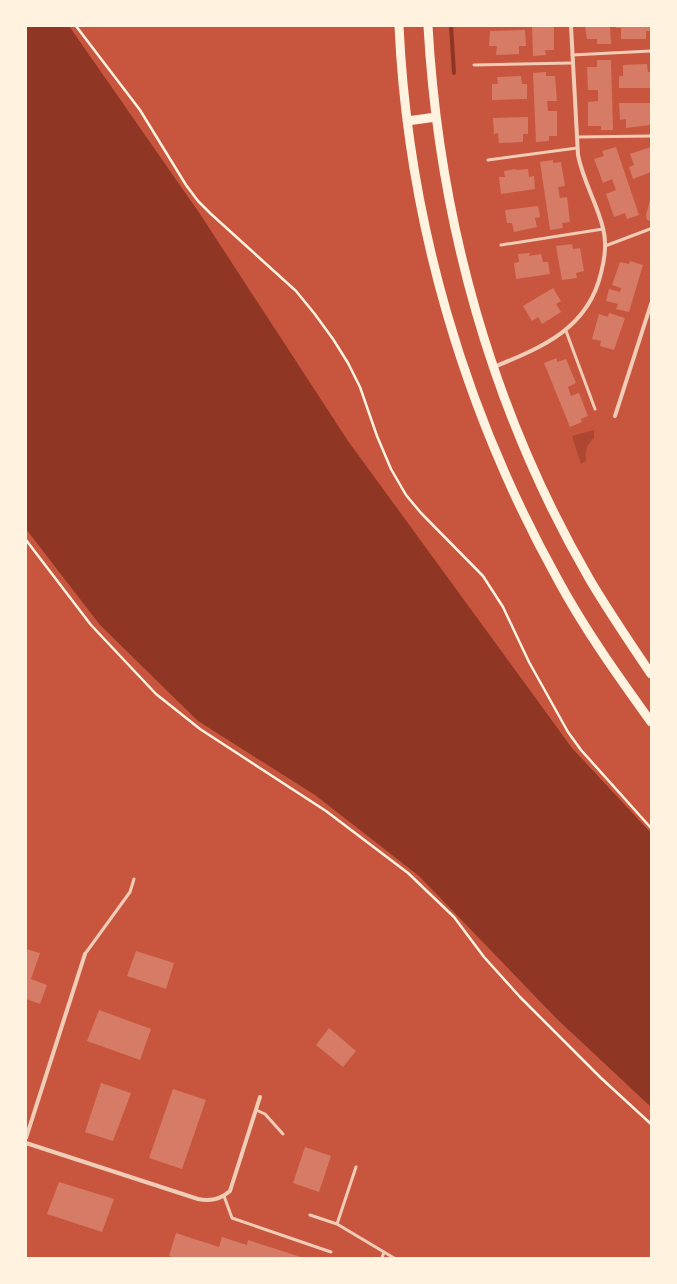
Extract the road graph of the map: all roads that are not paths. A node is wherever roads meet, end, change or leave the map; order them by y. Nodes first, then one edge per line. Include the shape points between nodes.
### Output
1 (399, 26) edge
2 (428, 26) edge
3 (571, 26) edge
4 (651, 51) edge
5 (572, 55) junction
6 (572, 63) junction
7 (474, 65) dead end
8 (436, 117) junction
9 (407, 121) junction
10 (651, 136) edge
11 (576, 137) junction
12 (577, 148) junction
13 (488, 160) dead end
14 (603, 229) junction
15 (650, 229) edge
16 (501, 246) dead end
17 (605, 246) junction
18 (651, 304) edge
19 (566, 330) junction
20 (493, 367) junction
21 (595, 408) dead end
22 (615, 416) dead end
23 (651, 674) edge
24 (651, 722) edge
25 (134, 879) dead end
26 (85, 954) joint
27 (260, 1097) dead end
28 (256, 1110) junction
29 (283, 1134) dead end
30 (26, 1138) edge
31 (26, 1143) edge
32 (356, 1167) dead end
33 (224, 1196) junction
34 (310, 1215) dead end
35 (337, 1224) junction
36 (331, 1252) dead end
37 (384, 1252) junction
38 (382, 1258) edge
39 (394, 1258) edge

1 - 9 main road
2 - 8 main road
3 - 5 street
4 - 5 lane
5 - 6 street
6 - 7 lane
6 - 11 street
8 - 9 main road
8 - 20 main road via 458,241 478,321
9 - 24 main road via 428,240 449,320 494,447 524,516 559,582 613,670
10 - 11 lane
11 - 12 street
12 - 13 lane
12 - 14 street via 581,169
14 - 16 lane
14 - 17 street
15 - 17 lane
17 - 19 street via 600,277 593,297 582,314
18 - 22 street
19 - 20 street via 538,348
19 - 21 lane
20 - 23 main road via 518,434 560,525 604,604
25 - 26 lane via 130,892
26 - 30 street
27 - 28 street
28 - 29 lane via 265,1114
28 - 33 street via 230,1191
31 - 33 street via 198,1199 216,1200
32 - 35 lane
33 - 36 lane via 232,1218
34 - 35 lane
35 - 37 lane
37 - 38 lane
37 - 39 lane

